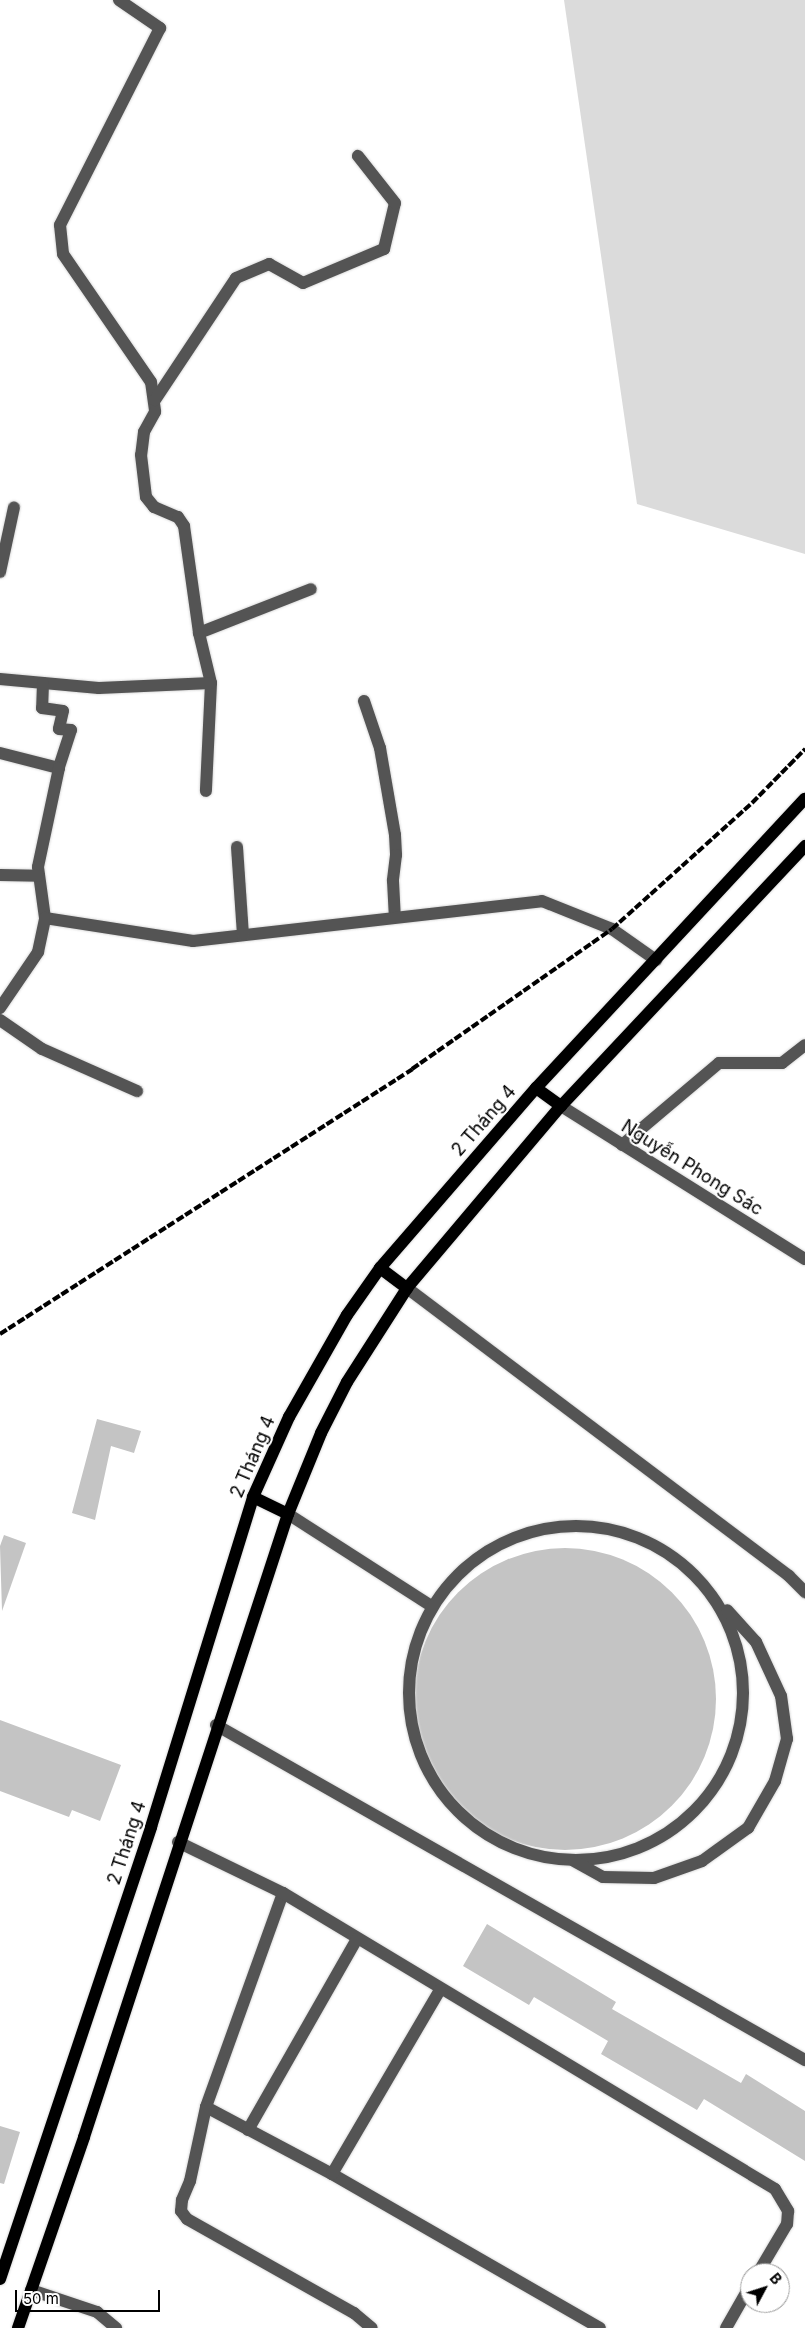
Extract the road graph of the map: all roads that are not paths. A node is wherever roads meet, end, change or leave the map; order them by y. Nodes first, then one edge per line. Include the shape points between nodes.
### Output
1 (119, 0) edge
2 (358, 156) dead end
3 (155, 400) junction
4 (14, 507) dead end
5 (0, 572) edge
6 (311, 589) dead end
7 (199, 633) junction
8 (0, 679) edge
9 (44, 683) junction
10 (211, 683) junction
11 (364, 700) dead end
12 (0, 753) edge
13 (58, 768) junction
14 (206, 791) dead end
15 (805, 799) edge
16 (805, 846) edge
17 (237, 847) dead end
18 (0, 875) edge
19 (39, 876) junction
20 (396, 917) junction
21 (45, 918) junction
22 (243, 935) junction
23 (656, 960) junction
24 (0, 1008) edge
25 (0, 1020) edge
26 (805, 1045) edge
27 (536, 1088) junction
28 (137, 1091) dead end
29 (561, 1106) junction
30 (622, 1145) junction
31 (805, 1259) edge
32 (380, 1268) junction
33 (408, 1288) junction
34 (253, 1497) junction
35 (288, 1514) junction
36 (696, 1576) junction
37 (805, 1592) edge
38 (430, 1604) junction
39 (216, 1726) junction
40 (178, 1842) junction
41 (574, 1861) junction
42 (283, 1893) junction
43 (357, 1939) junction
44 (440, 1990) junction
45 (805, 2060) edge
46 (206, 2107) junction
47 (248, 2130) junction
48 (332, 2174) junction
49 (764, 2263) edge
50 (0, 2279) edge
51 (31, 2290) junction
52 (740, 2304) edge
53 (18, 2328) edge
54 (116, 2328) edge
55 (372, 2328) edge
56 (600, 2328) edge
57 (726, 2328) edge

1 - 3 street via 160,28 60,225 63,254 141,363 151,382
2 - 3 street via 395,203 384,249 303,283 268,264 236,278
3 - 7 street via 155,412 141,445 146,497 154,508 178,516 184,526
4 - 5 street
6 - 7 street
7 - 10 street
8 - 9 street
9 - 10 street via 99,688
9 - 13 street via 42,708 63,710 59,729 71,730
10 - 14 street
11 - 20 street via 380,748 395,835 393,881
12 - 13 street
13 - 19 street via 40,850
15 - 23 main road, 2 Tháng 4
16 - 29 main road
17 - 22 street
18 - 19 street
19 - 21 street
20 - 22 street
20 - 23 street via 530,901 548,902 612,929
21 - 22 street via 192,941
21 - 24 street via 38,952
23 - 27 main road, 2 Tháng 4
25 - 28 street via 42,1049
26 - 30 street via 782,1063 718,1063
27 - 29 main road
27 - 32 main road, 2 Tháng 4
29 - 30 street, Nguyễn Phong Sác
29 - 33 main road
30 - 31 street, Nguyễn Phong Sác
32 - 33 main road
32 - 34 main road, 2 Tháng 4 via 347,1315 289,1417
33 - 35 main road via 338,1399
33 - 37 street via 789,1576
34 - 35 main road
34 - 50 main road, 2 Tháng 4 via 151,1827
35 - 38 street
35 - 39 main road
36 - 38 street via 645,1539 588,1524 530,1530 477,1555
36 - 41 street via 730,1625 744,1681 738,1740 712,1792 683,1824 632,1852
36 - 41 street via 756,1642 781,1696 787,1739 775,1781 748,1828 702,1861 654,1878 603,1877
38 - 41 street via 408,1676 413,1735 438,1788 479,1830 517,1850
39 - 40 main road
39 - 45 street
40 - 42 street
40 - 51 main road
42 - 43 street
42 - 46 street
43 - 44 street
43 - 47 street
44 - 48 street
44 - 49 street via 776,2189 788,2211 787,2224
46 - 47 street
46 - 55 street via 190,2181 182,2200 181,2211 187,2220 354,2313
47 - 48 street
48 - 56 street
51 - 53 main road
51 - 54 street via 97,2312
52 - 57 street

